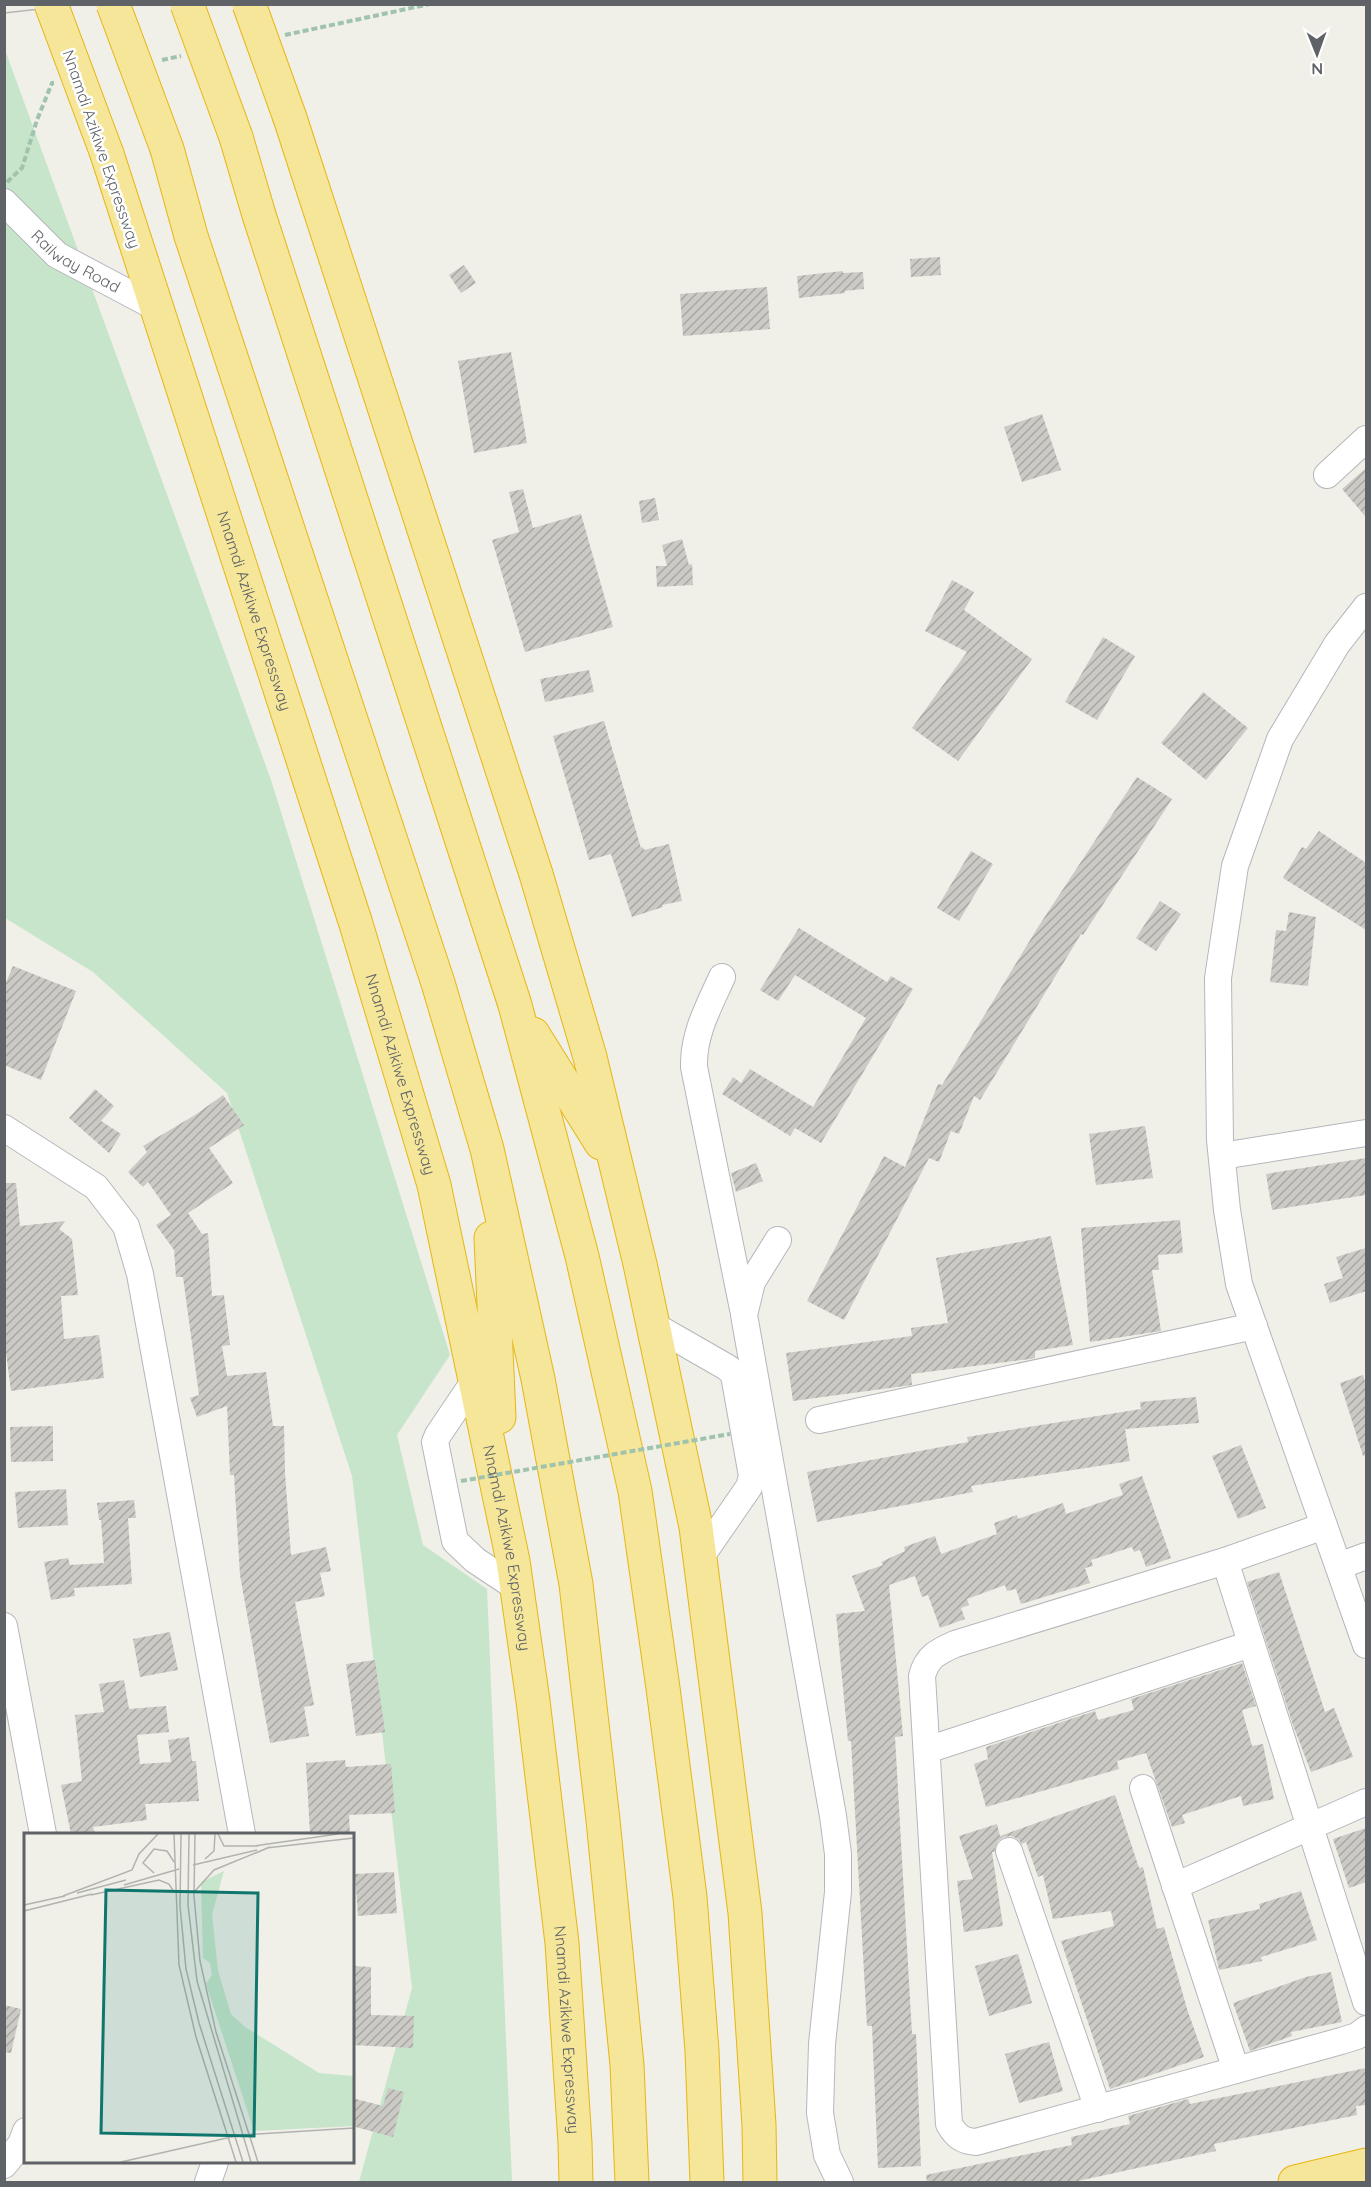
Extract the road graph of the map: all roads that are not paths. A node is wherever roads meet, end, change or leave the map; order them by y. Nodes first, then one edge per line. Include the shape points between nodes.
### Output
1 (51, 4) edge
2 (113, 4) edge
3 (187, 4) edge
4 (249, 4) edge
5 (4, 202) edge
6 (157, 308) junction
7 (1366, 439) edge
8 (1327, 475) dead end
9 (1366, 607) edge
10 (722, 977) dead end
11 (515, 1005) junction
12 (4, 1128) edge
13 (1366, 1133) edge
14 (488, 1149) junction
15 (1222, 1156) junction
16 (616, 1167) junction
17 (778, 1240) dead end
18 (744, 1315) junction
19 (653, 1325) junction
20 (1254, 1326) junction
21 (475, 1380) junction
22 (819, 1420) dead end
23 (503, 1512) junction
24 (1324, 1526) junction
25 (1366, 1556) edge
26 (700, 1558) junction
27 (1225, 1561) junction
28 (1339, 1566) junction
29 (517, 1588) junction
30 (4, 1626) edge
31 (1251, 1644) junction
32 (1366, 1645) edge
33 (927, 1750) junction
34 (1143, 1788) dead end
35 (1366, 1802) edge
36 (1311, 1827) junction
37 (43, 1833) edge
38 (242, 1833) edge
39 (1008, 1851) dead end
40 (1175, 1886) junction
41 (1366, 2002) edge
42 (1366, 2029) edge
43 (1236, 2070) junction
44 (1098, 2109) junction
45 (24, 2136) edge
46 (215, 2163) edge
47 (1366, 2164) edge
48 (4, 2165) edge
49 (575, 2179) edge
50 (208, 2182) edge
51 (632, 2182) edge
52 (707, 2182) edge
53 (760, 2182) edge
54 (840, 2182) edge
55 (1295, 2182) edge

1 - 6 highway, Nnamdi Azikiwe Expressway, bridge via 107,154
2 - 14 highway, bridge via 167,149 191,236 430,960
3 - 11 highway, bridge via 236,137
4 - 16 highway, bridge via 290,118 536,874 590,1057
5 - 6 street, Railway Road via 57,255
6 - 21 highway, Nnamdi Azikiwe Expressway via 356,924 434,1185
7 - 8 street
9 - 15 street via 1337,645 1280,740 1235,866 1218,978
10 - 18 street via 697,1035 694,1067
11 - 16 highway
11 - 52 highway via 582,1256 634,1491 690,1897
12 - 38 street via 96,1187 126,1226 140,1274
13 - 15 street
14 - 23 highway
14 - 51 highway via 538,1379 576,1584 626,2053
15 - 20 street via 1239,1284
16 - 19 highway
17 - 18 street via 752,1282
18 - 54 street via 837,1845 838,1892 822,2044 820,2113 827,2155
19 - 26 highway
19 - 26 street via 734,1375 752,1476 749,1487
20 - 22 street
20 - 24 street
21 - 23 highway, Nnamdi Azikiwe Expressway
21 - 29 street via 435,1442 455,1541 475,1560
23 - 29 highway, Nnamdi Azikiwe Expressway
24 - 27 street
24 - 28 street
25 - 28 street
26 - 53 highway via 745,1913
27 - 31 street
27 - 33 street via 935,1653 922,1676
28 - 32 street
29 - 49 highway, Nnamdi Azikiwe Expressway via 562,1942
30 - 37 street
31 - 33 street
31 - 36 street
33 - 44 street via 949,2124 955,2135 976,2142
34 - 40 street
35 - 36 street
36 - 40 street
36 - 41 street
39 - 44 street
40 - 43 street
42 - 43 street via 1357,2036
43 - 44 street
45 - 48 street
46 - 50 street
47 - 55 highway

